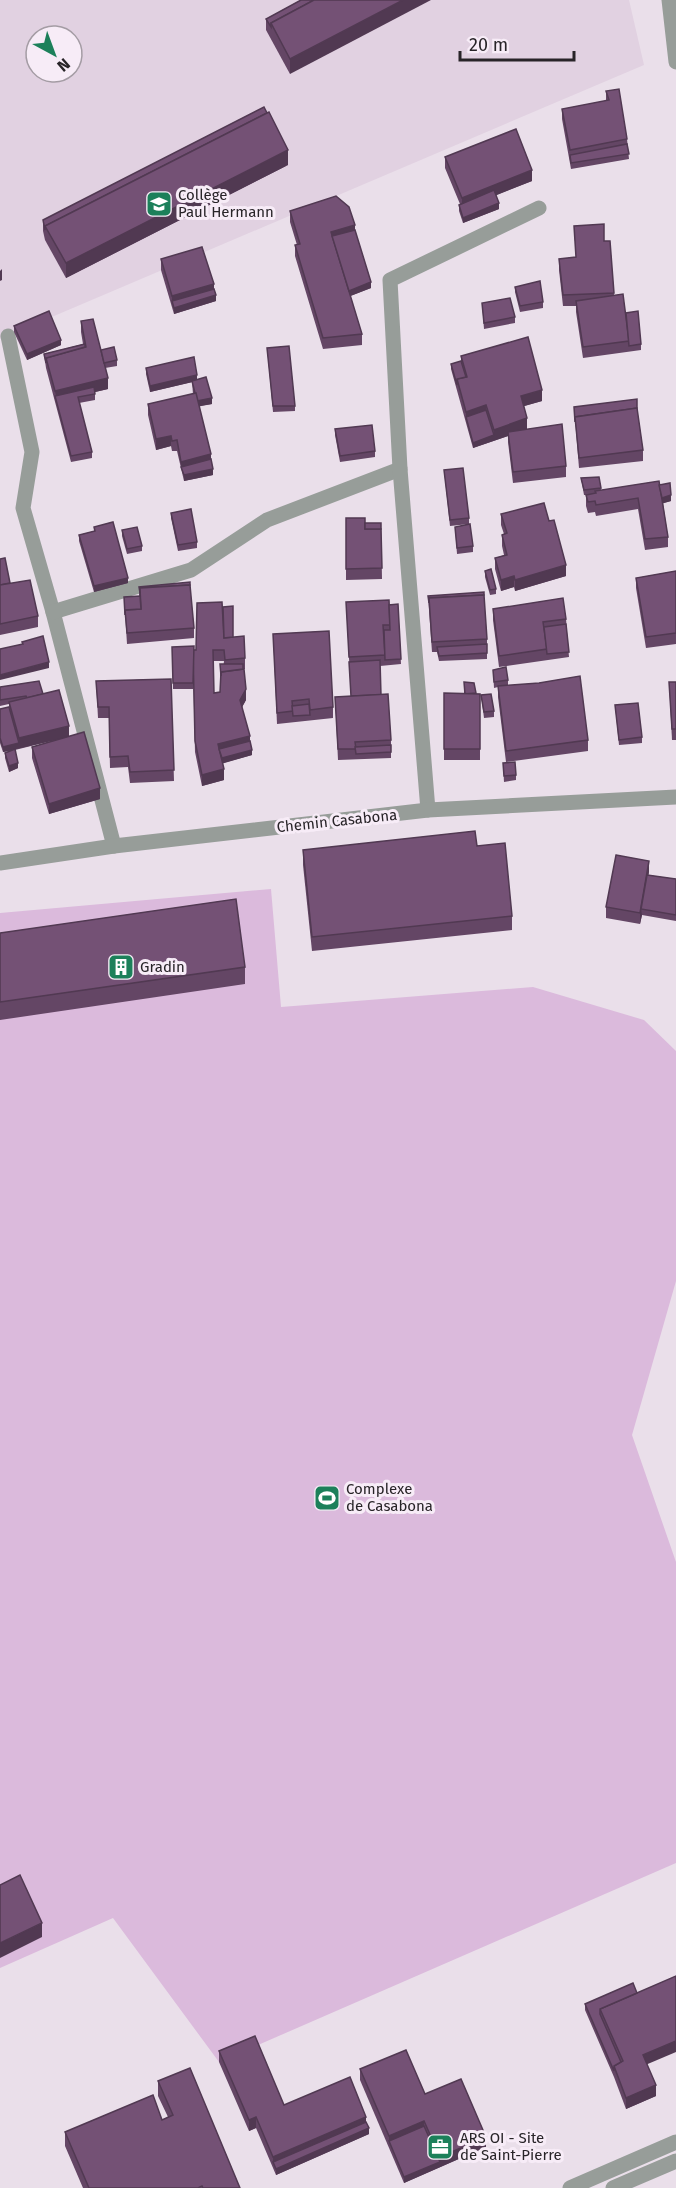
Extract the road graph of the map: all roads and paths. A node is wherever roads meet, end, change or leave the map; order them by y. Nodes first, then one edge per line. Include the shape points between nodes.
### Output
1 (669, 0) edge
2 (676, 62) edge
3 (539, 208) dead end
4 (8, 336) dead end
5 (400, 470) junction
6 (53, 612) junction
7 (676, 797) edge
8 (428, 810) junction
9 (114, 846) junction
10 (0, 863) edge
11 (676, 2142) edge
12 (676, 2161) edge
13 (570, 2188) edge
14 (613, 2188) edge

1 - 2 street
3 - 5 street via 390,280
4 - 6 street via 32,452 23,508
5 - 6 street via 267,520 191,570
5 - 8 street
6 - 9 street
7 - 8 street, Chemin Casabona
8 - 9 street, Chemin Casabona
9 - 10 street, Chemin Casabona
11 - 13 street
12 - 14 street

